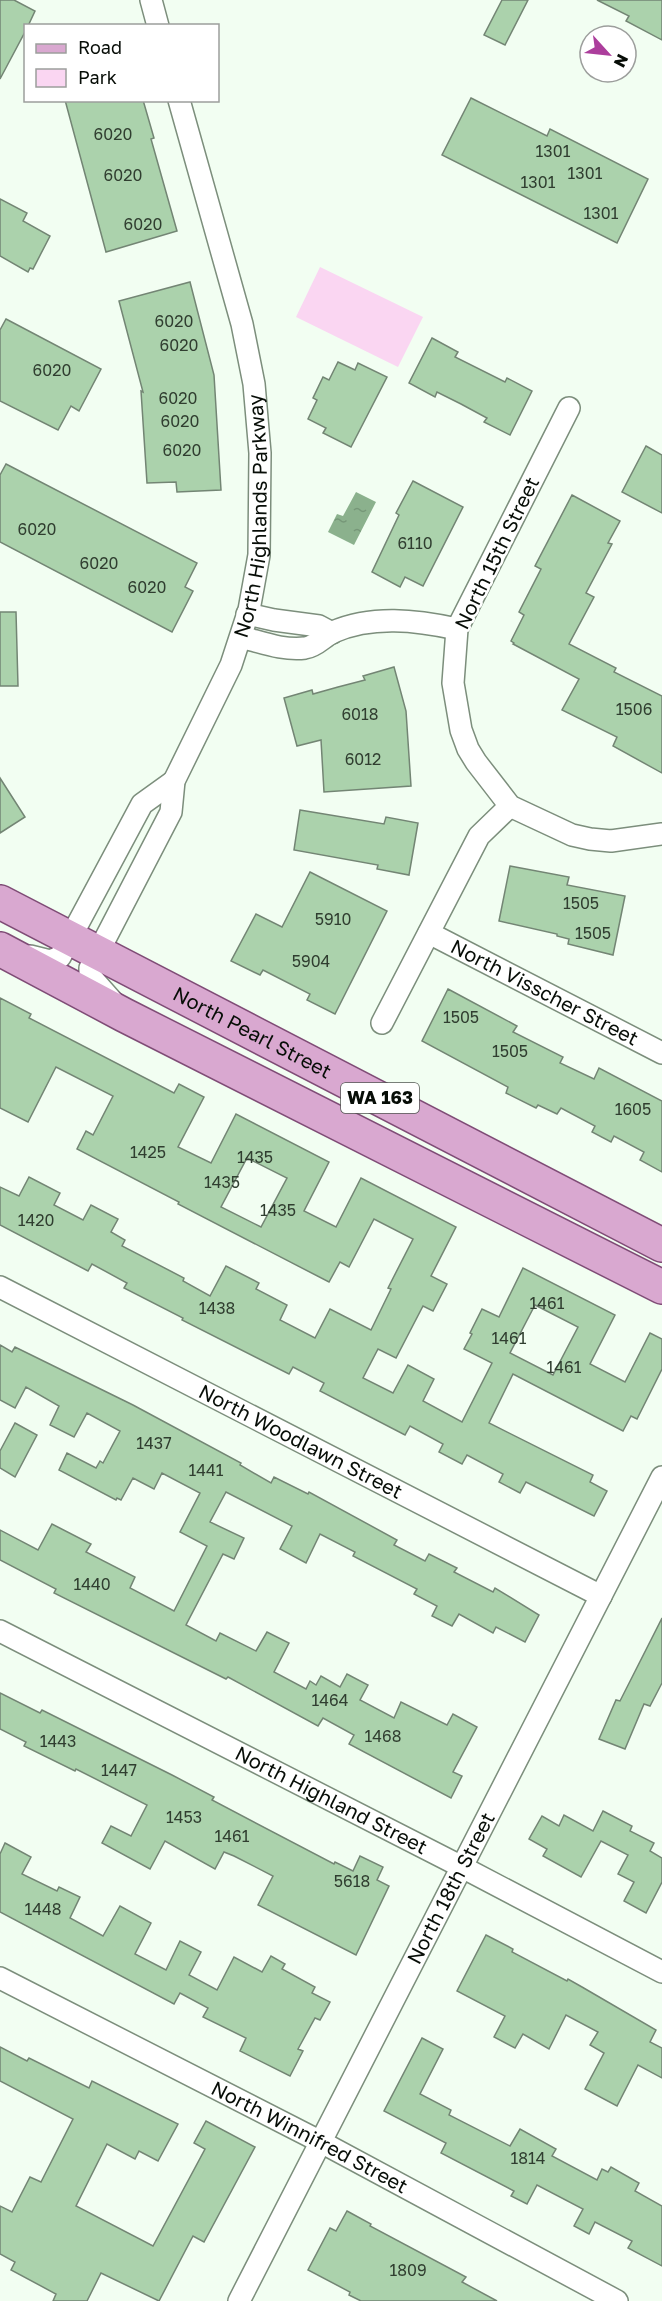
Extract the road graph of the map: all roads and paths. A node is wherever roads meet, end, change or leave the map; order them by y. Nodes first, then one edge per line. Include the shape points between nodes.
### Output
1 (151, 0) edge
2 (157, 24) edge
3 (180, 102) edge
4 (569, 408) dead end
5 (247, 614) junction
6 (456, 629) junction
7 (332, 633) junction
8 (241, 637) junction
9 (174, 781) junction
10 (510, 806) junction
11 (658, 834) edge
12 (0, 902) edge
13 (429, 933) junction
14 (84, 945) junction
15 (0, 948) edge
16 (124, 1015) junction
17 (382, 1023) dead end
18 (662, 1053) edge
19 (662, 1245) edge
20 (0, 1287) edge
21 (662, 1287) edge
22 (662, 1477) edge
23 (601, 1596) junction
24 (0, 1631) edge
25 (462, 1867) junction
26 (662, 1972) edge
27 (0, 1978) edge
28 (321, 2142) junction
29 (239, 2301) edge
30 (617, 2301) edge

1 - 2 street
3 - 5 street, North Highlands Parkway via 242,324 254,384 261,524
4 - 6 street, North 15th Street
5 - 7 street via 319,626
5 - 8 street, North Highlands Parkway
6 - 7 street via 393,621
6 - 10 street, North 15th Street via 456,706 468,749
7 - 8 street via 306,648
8 - 9 street, North Highlands Parkway via 219,693
9 - 14 street, North Highlands Parkway via 171,812
9 - 14 street, North Highlands Parkway via 142,804
10 - 11 street via 572,835 590,839 611,841
10 - 13 street via 480,836
12 - 14 main road, North Pearl Street / WA 163
13 - 17 street
13 - 18 street, North Visscher Street
14 - 15 street via 50,961
14 - 16 street, North Highlands Parkway via 90,976
14 - 19 main road, North Pearl Street / WA 163
15 - 16 main road, WA 163
16 - 21 main road, WA 163
20 - 23 street, North Woodlawn Street
22 - 23 street, North 18th Street
23 - 25 street, North 18th Street
24 - 25 street, North Highland Street
25 - 26 street, North Highland Street
25 - 28 street, North 18th Street
27 - 28 street, North Winnifred Street
28 - 29 street, North 18th Street
28 - 30 street, North Winnifred Street

